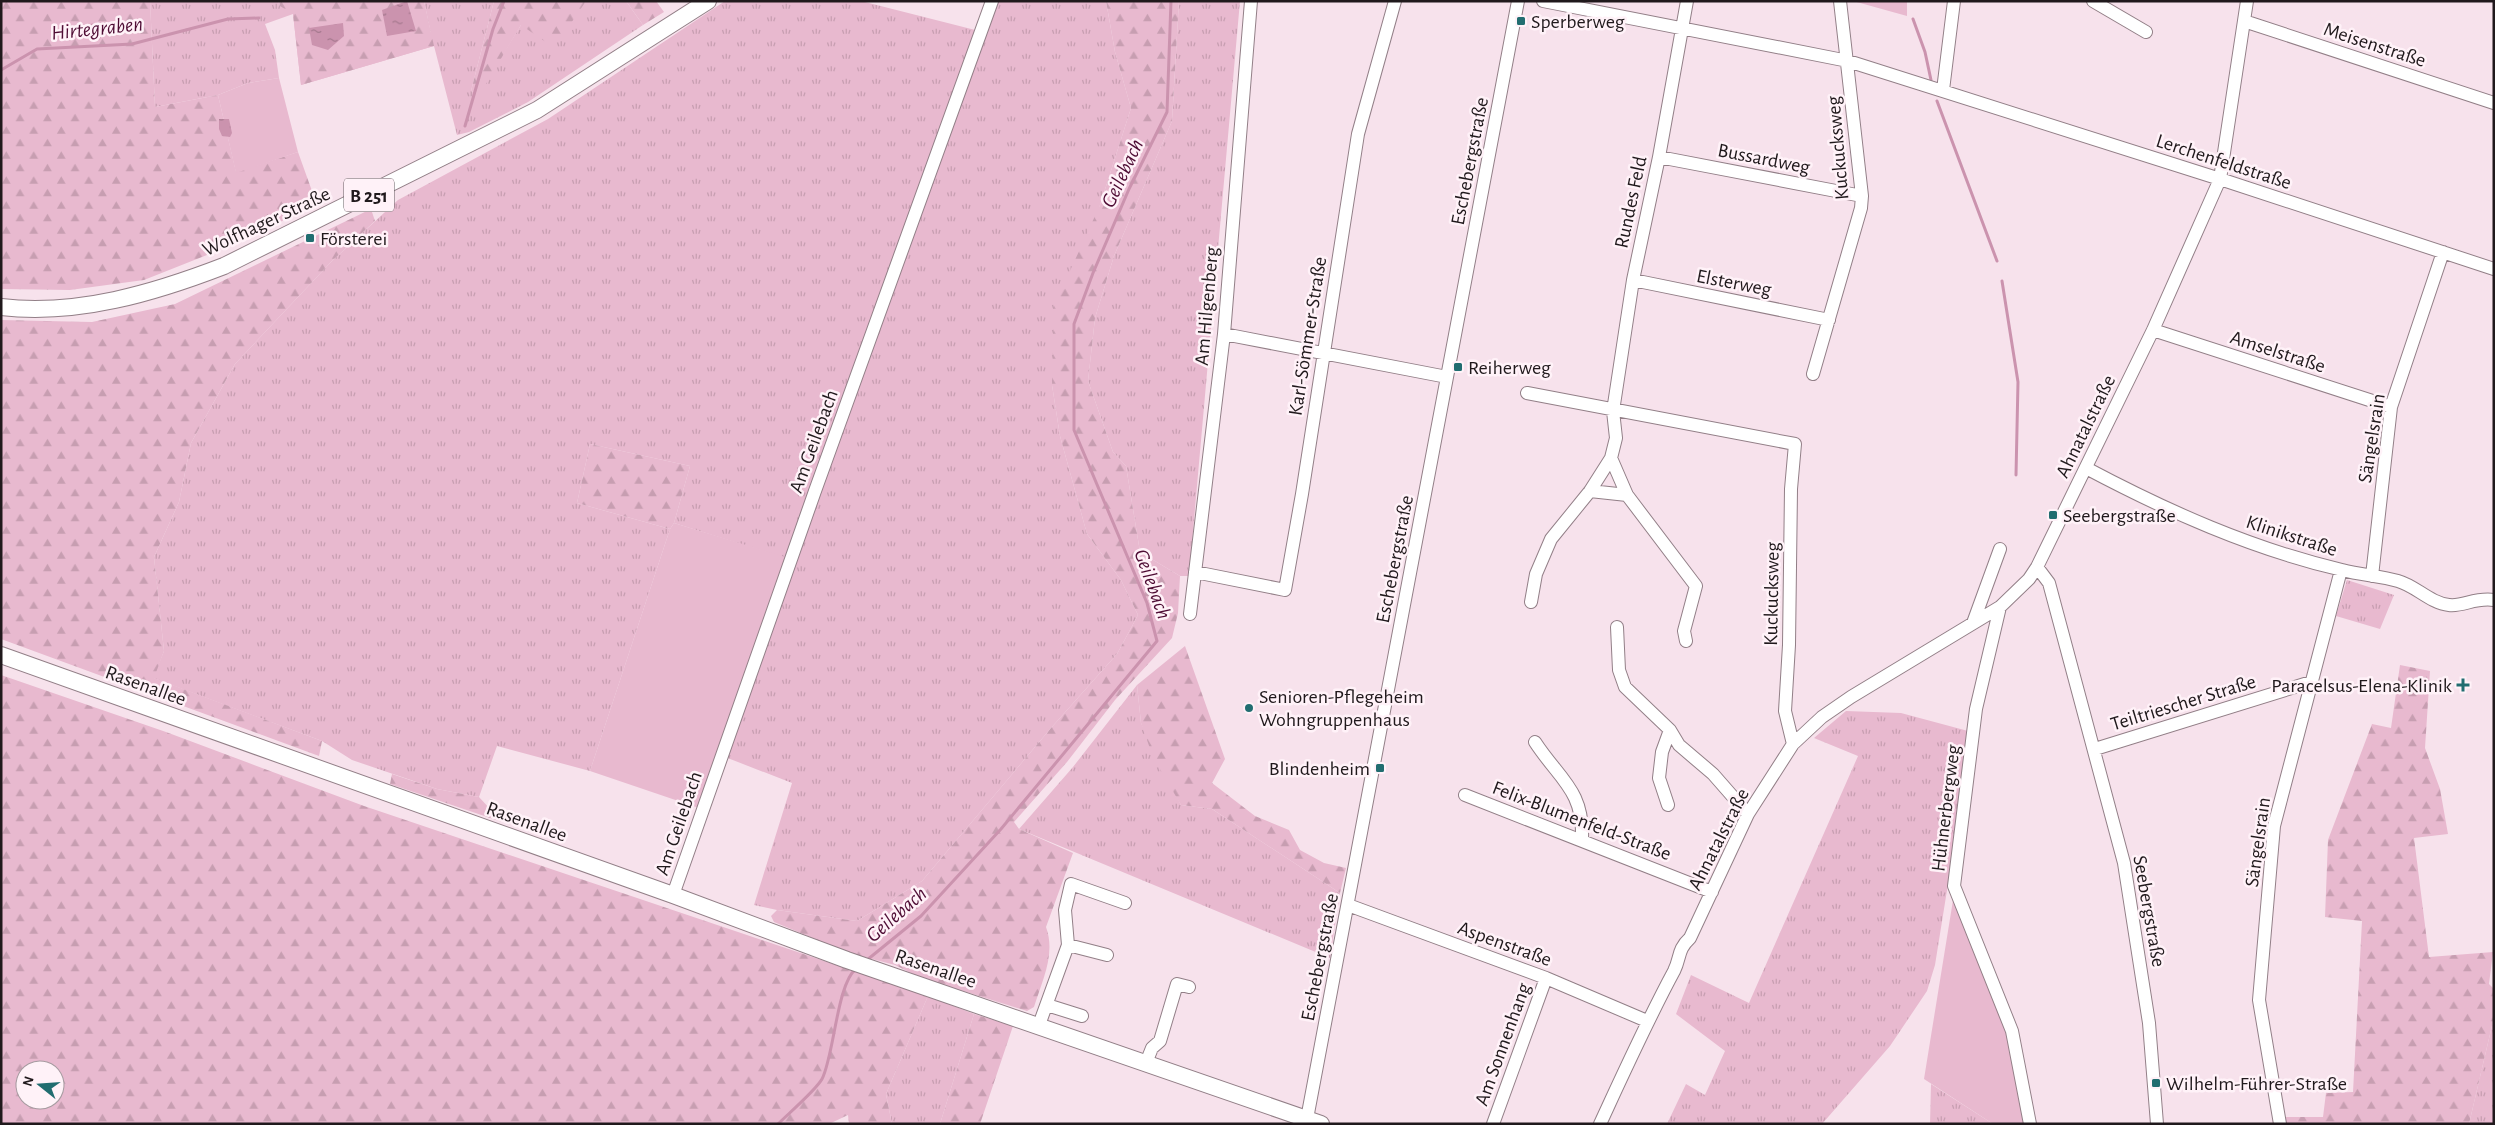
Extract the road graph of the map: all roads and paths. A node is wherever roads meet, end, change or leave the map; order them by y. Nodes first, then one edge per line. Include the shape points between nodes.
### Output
1 (708, 1) edge
2 (992, 1) edge
3 (1251, 1) edge
4 (1395, 1) edge
5 (1518, 1) edge
6 (1543, 1) edge
7 (1687, 1) edge
8 (1840, 1) edge
9 (1954, 1) edge
10 (2093, 1) edge
11 (2247, 1) edge
12 (2244, 21) junction
13 (1681, 29) junction
14 (2146, 32) dead end
15 (1848, 61) junction
16 (1943, 90) junction
17 (2494, 104) edge
18 (1659, 158) junction
19 (2220, 179) junction
20 (1862, 196) junction
21 (2443, 252) junction
22 (2494, 269) edge
23 (1632, 280) junction
24 (1, 306) edge
25 (1829, 320) junction
26 (2153, 330) junction
27 (1224, 334) junction
28 (1323, 352) junction
29 (1813, 374) dead end
30 (1447, 377) junction
31 (1527, 393) dead end
32 (2391, 408) junction
33 (1613, 411) junction
34 (1612, 458) junction
35 (2086, 468) junction
36 (1590, 491) junction
37 (1627, 495) junction
38 (2000, 549) dead end
39 (2037, 567) junction
40 (2342, 570) junction
41 (1195, 572) junction
42 (2372, 576) junction
43 (2494, 600) edge
44 (1531, 602) dead end
45 (2000, 607) junction
46 (1190, 614) dead end
47 (1973, 623) junction
48 (1617, 627) dead end
49 (1686, 641) dead end
50 (1, 655) edge
51 (2312, 682) junction
52 (1670, 730) junction
53 (1535, 742) dead end
54 (1793, 744) junction
55 (2095, 749) junction
56 (1465, 795) dead end
57 (1668, 805) dead end
58 (1748, 814) junction
59 (1582, 839) junction
60 (1712, 892) junction
61 (673, 895) junction
62 (1125, 903) dead end
63 (1348, 905) junction
64 (1068, 945) junction
65 (1107, 956) dead end
66 (1546, 978) junction
67 (1189, 988) dead end
68 (1047, 1005) junction
69 (1082, 1016) dead end
70 (1647, 1021) junction
71 (1039, 1025) junction
72 (1146, 1063) junction
73 (1312, 1122) edge
74 (1493, 1124) edge
75 (1600, 1124) edge
76 (2030, 1124) edge
77 (2157, 1124) edge
78 (2280, 1124) edge

1 - 24 main road, Wolfhager Straße / B 251 via 537,110 224,266 179,283 120,299 31,309
2 - 61 street, Am Geilebach
3 - 27 street, Am Hilgenberg
4 - 28 street, Karl-Sömmer-Straße via 1358,134
5 - 30 street, Eschebergstraße
6 - 13 street
7 - 13 street, Rundes Feld
8 - 15 street, Kuckucksweg
9 - 16 street
10 - 14 street
11 - 12 street, Ahnatalstraße
12 - 17 street, Meisenstraße
12 - 19 street, Ahnatalstraße
13 - 15 street
13 - 18 street, Rundes Feld
15 - 16 street
15 - 20 street, Kuckucksweg
16 - 19 street, Lerchenfeldstraße
18 - 20 street, Bussardweg
18 - 23 street, Rundes Feld
19 - 21 street, Lerchenfeldstraße
19 - 26 street, Ahnatalstraße
20 - 25 street, Kuckucksweg
21 - 22 street, Lerchenfeldstraße
21 - 32 street, Sängelsrain
23 - 25 street, Elsterweg
23 - 33 street, Rundes Feld
25 - 29 street, Kuckucksweg
26 - 32 street, Amselstraße
26 - 35 street, Ahnatalstraße
27 - 28 street
27 - 41 street, Am Hilgenberg
28 - 30 street
28 - 41 street, Karl-Sömmer-Straße via 1285,590
30 - 63 street, Eschebergstraße
31 - 33 street
32 - 42 street, Sängelsrain
33 - 34 street, Rundes Feld via 1616,438
33 - 54 street, Kuckucksweg via 1795,444 1785,711
34 - 36 street
34 - 37 street
35 - 39 street, Ahnatalstraße
35 - 40 street, Klinikstraße via 2181,516
36 - 37 street
36 - 44 street via 1551,539 1536,574
37 - 49 street via 1696,586 1684,631
38 - 47 street
39 - 45 street, Ahnatalstraße
39 - 55 street, Seebergstraße via 2049,583
40 - 42 street, Klinikstraße
40 - 51 street, Sängelsrain
41 - 46 street, Am Hilgenberg
42 - 43 street, Klinikstraße via 2402,582 2452,606 2480,598
45 - 47 street, Ahnatalstraße
45 - 76 street, Hühnerbergweg via 1976,709 1954,886 2012,1031
47 - 54 street, Ahnatalstraße via 1851,697 1822,717
48 - 52 street via 1619,670 1625,687
50 - 61 main road, Rasenallee
51 - 55 street, Teiltriescher Straße
51 - 78 street, Sängelsrain via 2274,826 2259,1000
52 - 57 street via 1658,778
52 - 58 street via 1679,745 1712,774
53 - 59 street via 1571,789 1583,818
54 - 58 street, Ahnatalstraße
55 - 77 street, Seebergstraße via 2124,863 2137,932 2149,1023
56 - 59 street, Felix-Blumenfeld-Straße
58 - 60 street, Ahnatalstraße
59 - 60 street, Felix-Blumenfeld-Straße
60 - 70 street, Ahnatalstraße via 1690,938 1690,949 1676,967
61 - 71 main road, Rasenallee via 847,960
62 - 64 street via 1071,884 1065,910
63 - 66 street, Aspenstraße
63 - 73 street, Eschebergstraße
64 - 65 street
64 - 68 street
66 - 70 street, Aspenstraße
66 - 74 street, Am Sonnenhang
67 - 72 street via 1177,984 1160,1041 1152,1048
68 - 69 street
68 - 71 street
70 - 75 street, Ahnatalstraße
71 - 72 main road, Rasenallee
72 - 73 main road, Rasenallee

